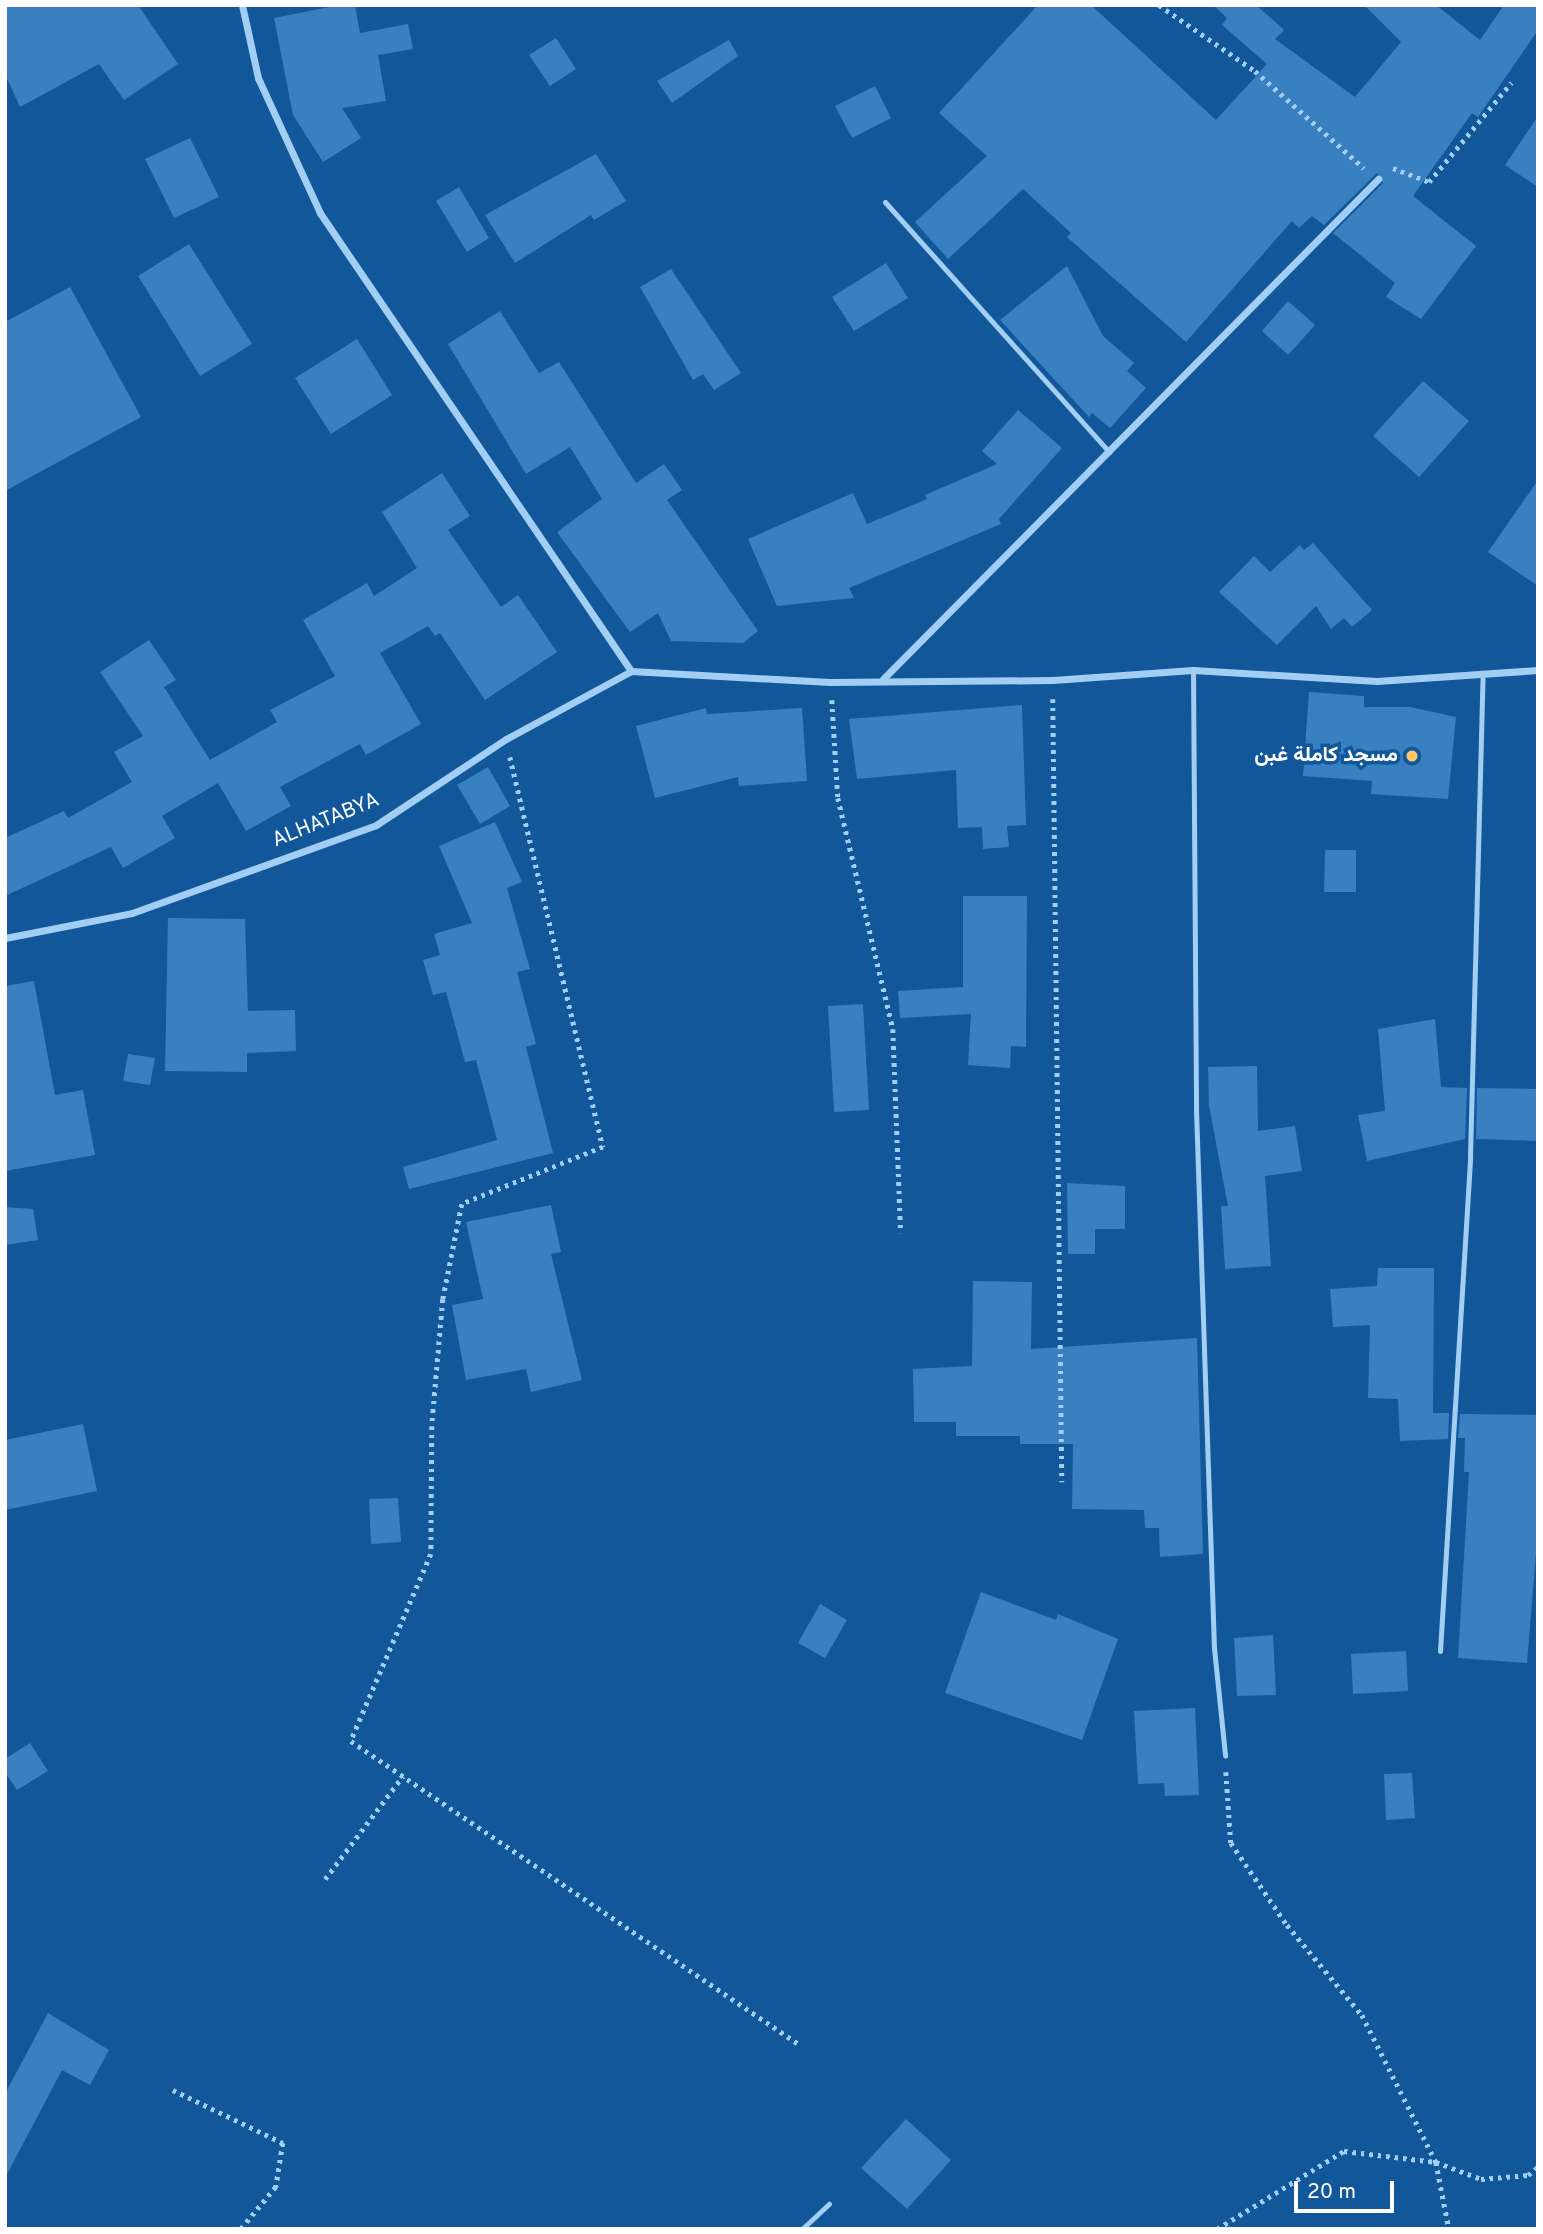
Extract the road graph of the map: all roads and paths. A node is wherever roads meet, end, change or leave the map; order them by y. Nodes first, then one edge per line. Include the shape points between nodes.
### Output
1 (242, 5) edge
2 (1160, 5) edge
3 (1511, 83) dead end
4 (1378, 179) junction
5 (885, 202) dead end
6 (1109, 452) junction
7 (1193, 670) junction
8 (1538, 670) edge
9 (631, 671) junction
10 (1483, 674) junction
11 (883, 679) junction
12 (1053, 680) junction
13 (830, 682) junction
14 (506, 739) junction
15 (5, 938) edge
16 (901, 1233) dead end
17 (1062, 1482) dead end
18 (1440, 1651) dead end
19 (1225, 1755) joint
20 (403, 1776) junction
21 (325, 1879) dead end
22 (797, 2043) dead end
23 (173, 2090) dead end
24 (1436, 2162) junction
25 (1538, 2166) edge
26 (829, 2204) dead end
27 (241, 2229) edge
28 (802, 2229) edge
29 (1217, 2229) edge
30 (1449, 2229) edge

1 - 9 street via 258,78 320,213
2 - 4 path via 1255,71
3 - 4 path via 1429,182 1396,166
4 - 6 street
5 - 6 lane
6 - 11 street
7 - 10 street via 1377,681
7 - 12 street
7 - 19 lane via 1196,1109 1214,1648
8 - 10 street
9 - 13 street
9 - 14 street, ALHATABYA
10 - 18 lane via 1470,1157
11 - 12 street
11 - 13 street
12 - 17 path
13 - 16 path via 838,798 893,1029
14 - 15 street, ALHATABYA via 376,825 132,913
14 - 20 path via 603,1147 461,1204 443,1298 432,1426 431,1553 351,1741
19 - 24 path via 1231,1843 1287,1925 1362,2015
20 - 21 path
20 - 22 path
23 - 27 path via 284,2143 276,2187
24 - 25 path via 1481,2179 1528,2175
24 - 29 path via 1345,2151
24 - 30 path
26 - 28 lane

